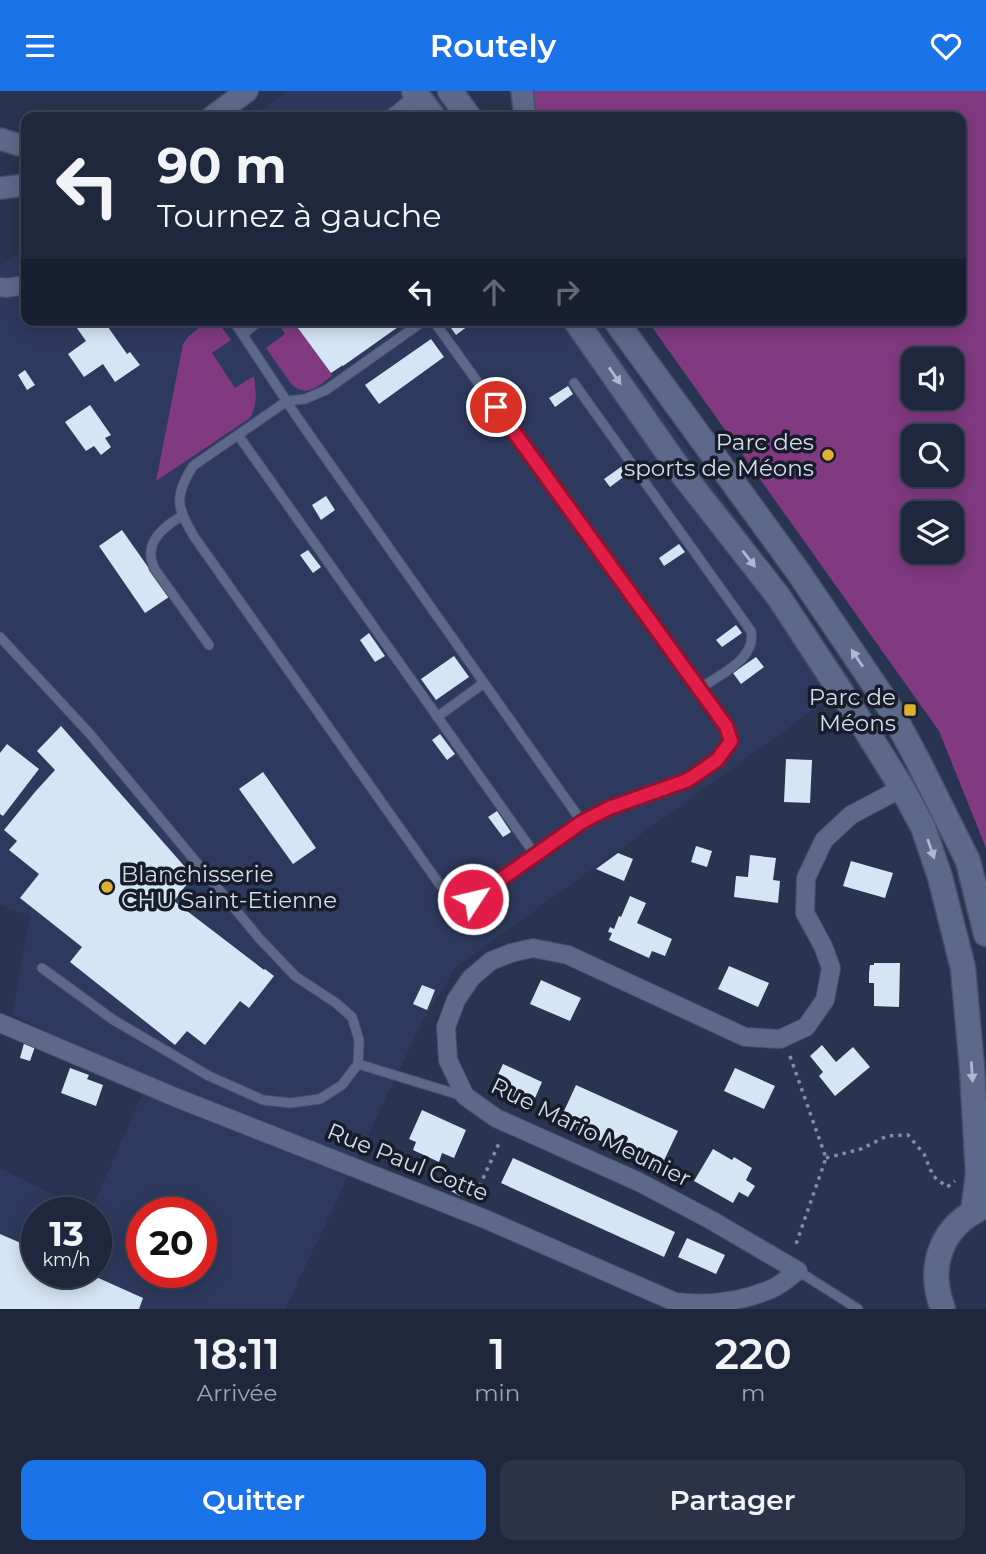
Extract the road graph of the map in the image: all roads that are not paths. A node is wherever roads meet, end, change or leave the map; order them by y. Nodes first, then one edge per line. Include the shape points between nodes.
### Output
1 (247, 91) edge
2 (450, 91) edge
3 (522, 91) edge
4 (422, 102) edge
5 (219, 112) edge
6 (403, 112) edge
7 (465, 112) edge
8 (524, 112) edge
9 (0, 139) edge
10 (21, 145) edge
11 (21, 186) edge
12 (0, 188) edge
13 (21, 286) edge
14 (0, 287) edge
15 (237, 326) edge
16 (253, 326) edge
17 (417, 326) edge
18 (437, 326) edge
19 (579, 326) edge
20 (619, 326) edge
21 (243, 335) junction
22 (574, 383) dead end
23 (287, 401) junction
24 (238, 435) junction
25 (182, 516) junction
26 (0, 637) edge
27 (209, 645) dead end
28 (484, 683) junction
29 (699, 689) junction
30 (437, 717) junction
31 (902, 788) junction
32 (582, 822) junction
33 (536, 856) junction
34 (986, 934) edge
35 (42, 968) dead end
36 (0, 1023) edge
37 (358, 1064) junction
38 (465, 1096) junction
39 (979, 1209) edge
40 (793, 1268) junction
41 (858, 1309) edge
42 (943, 1309) edge

1 - 5 street
2 - 7 main road
3 - 8 street
4 - 6 street
9 - 10 street
11 - 12 street
13 - 14 street
15 - 21 lane
16 - 21 lane
17 - 23 lane via 326,390
18 - 29 lane
19 -> 31 main road via 684,476 778,596
34 -> 20 main road via 968,861 888,705 799,572
21 - 23 lane
22 - 29 lane via 751,631 753,639 742,660
23 - 24 lane
23 - 28 lane
24 - 25 lane via 193,466 179,495
24 - 30 lane
25 - 27 lane via 166,526 150,554 154,568
25 - 33 lane via 440,885 461,899 473,899
26 - 37 lane via 90,734 295,976 352,1017 359,1040
28 - 30 lane
28 - 32 lane
29 - 32 lane via 726,726 731,741 717,760 688,780
30 - 33 lane
31 - 38 street, Rue Mario Meunier via 851,815 824,840 806,878 805,913 831,968 825,1000 806,1027 779,1039 745,1037 568,955 533,948 491,961 471,978 456,1000 446,1027 448,1060
31 -> 39 main road via 923,827 940,877 962,968
32 - 33 lane
35 - 37 lane via 112,1019 209,1076 263,1100 320,1099 342,1085
36 - 40 street, Rue Paul Cotte via 468,1212 675,1302 732,1301 772,1289
37 - 38 lane
38 - 40 street, Rue Mario Meunier via 496,1118 639,1182
39 - 42 main road via 956,1226 943,1244 936,1264
40 - 41 lane

